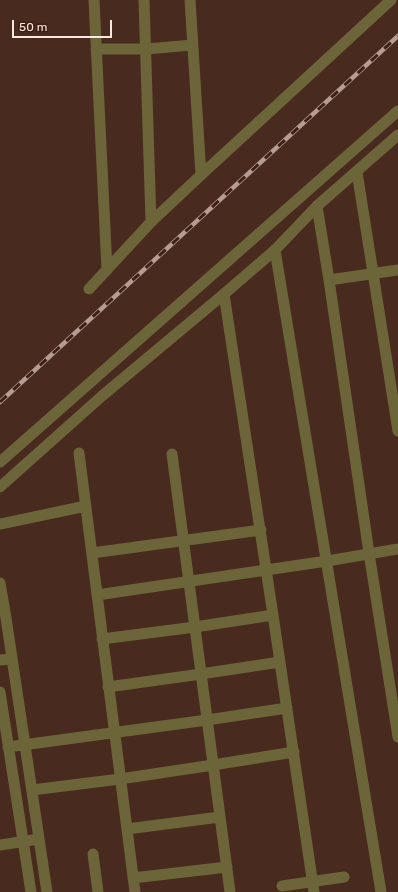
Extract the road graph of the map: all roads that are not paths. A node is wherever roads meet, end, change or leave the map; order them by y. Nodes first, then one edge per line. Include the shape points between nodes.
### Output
1 (94, 0) edge
2 (144, 0) edge
3 (190, 0) edge
4 (391, 0) edge
5 (193, 45) junction
6 (96, 49) junction
7 (146, 49) junction
8 (398, 111) edge
9 (398, 135) edge
10 (357, 172) junction
11 (201, 175) junction
12 (317, 206) junction
13 (151, 222) junction
14 (275, 250) junction
15 (107, 270) junction
16 (398, 270) edge
17 (373, 274) junction
18 (329, 280) junction
19 (89, 289) dead end
20 (224, 294) junction
21 (398, 431) edge
22 (79, 454) dead end
23 (172, 454) dead end
24 (0, 462) edge
25 (0, 487) edge
26 (86, 506) junction
27 (0, 524) edge
28 (260, 530) junction
29 (183, 541) junction
30 (398, 549) edge
31 (92, 553) junction
32 (370, 553) junction
33 (327, 561) junction
34 (266, 569) junction
35 (189, 581) junction
36 (0, 583) edge
37 (97, 595) junction
38 (273, 615) junction
39 (195, 627) junction
40 (102, 639) junction
41 (12, 659) junction
42 (0, 660) edge
43 (280, 662) junction
44 (201, 674) junction
45 (108, 687) junction
46 (0, 692) edge
47 (287, 708) junction
48 (208, 720) junction
49 (114, 733) junction
50 (398, 737) edge
51 (25, 745) junction
52 (8, 747) junction
53 (294, 752) junction
54 (213, 766) junction
55 (120, 779) junction
56 (32, 790) junction
57 (220, 817) junction
58 (127, 829) junction
59 (39, 839) junction
60 (23, 841) junction
61 (0, 845) edge
62 (93, 854) dead end
63 (227, 867) junction
64 (344, 877) dead end
65 (133, 878) junction
66 (282, 886) dead end
67 (313, 887) edge
68 (31, 892) edge
69 (47, 892) edge
70 (98, 892) edge
71 (135, 892) edge
72 (230, 892) edge
73 (381, 892) edge

1 - 6 street
2 - 7 street
3 - 5 street
4 - 11 street
5 - 7 street
5 - 11 street
6 - 7 street
6 - 15 street
7 - 13 street
8 - 24 street
9 - 10 street
10 - 12 street
10 - 17 street
11 - 13 street
12 - 14 street
12 - 18 street
13 - 15 street
14 - 20 street
14 - 33 street
15 - 19 street
16 - 17 street
17 - 18 street
17 - 21 street
18 - 32 street
20 - 25 street via 102,396
20 - 28 street
22 - 26 street
23 - 29 street
26 - 27 street
26 - 31 street
28 - 29 street
28 - 34 street
29 - 31 street
29 - 35 street
30 - 32 street
31 - 37 street
32 - 33 street
32 - 50 street
33 - 34 street
33 - 73 street
34 - 35 street
34 - 38 street
35 - 37 street
35 - 39 street
36 - 41 street
37 - 40 street
38 - 39 street
38 - 43 street
39 - 40 street
39 - 44 street
40 - 45 street
41 - 42 street
41 - 51 street
43 - 44 street
43 - 47 street
44 - 45 street
44 - 48 street
45 - 49 street
46 - 52 street
47 - 48 street
47 - 53 street
48 - 49 street
48 - 54 street
49 - 51 street
49 - 55 street
51 - 52 street
51 - 56 street
52 - 60 street
53 - 54 street
53 - 67 street
54 - 55 street
54 - 57 street
55 - 56 street
55 - 58 street
56 - 59 street
57 - 58 street
57 - 63 street
58 - 65 street
59 - 60 street
59 - 69 street
60 - 61 street
60 - 68 street
62 - 70 street
63 - 65 street
63 - 72 street
64 - 67 street
65 - 71 street
66 - 67 street

